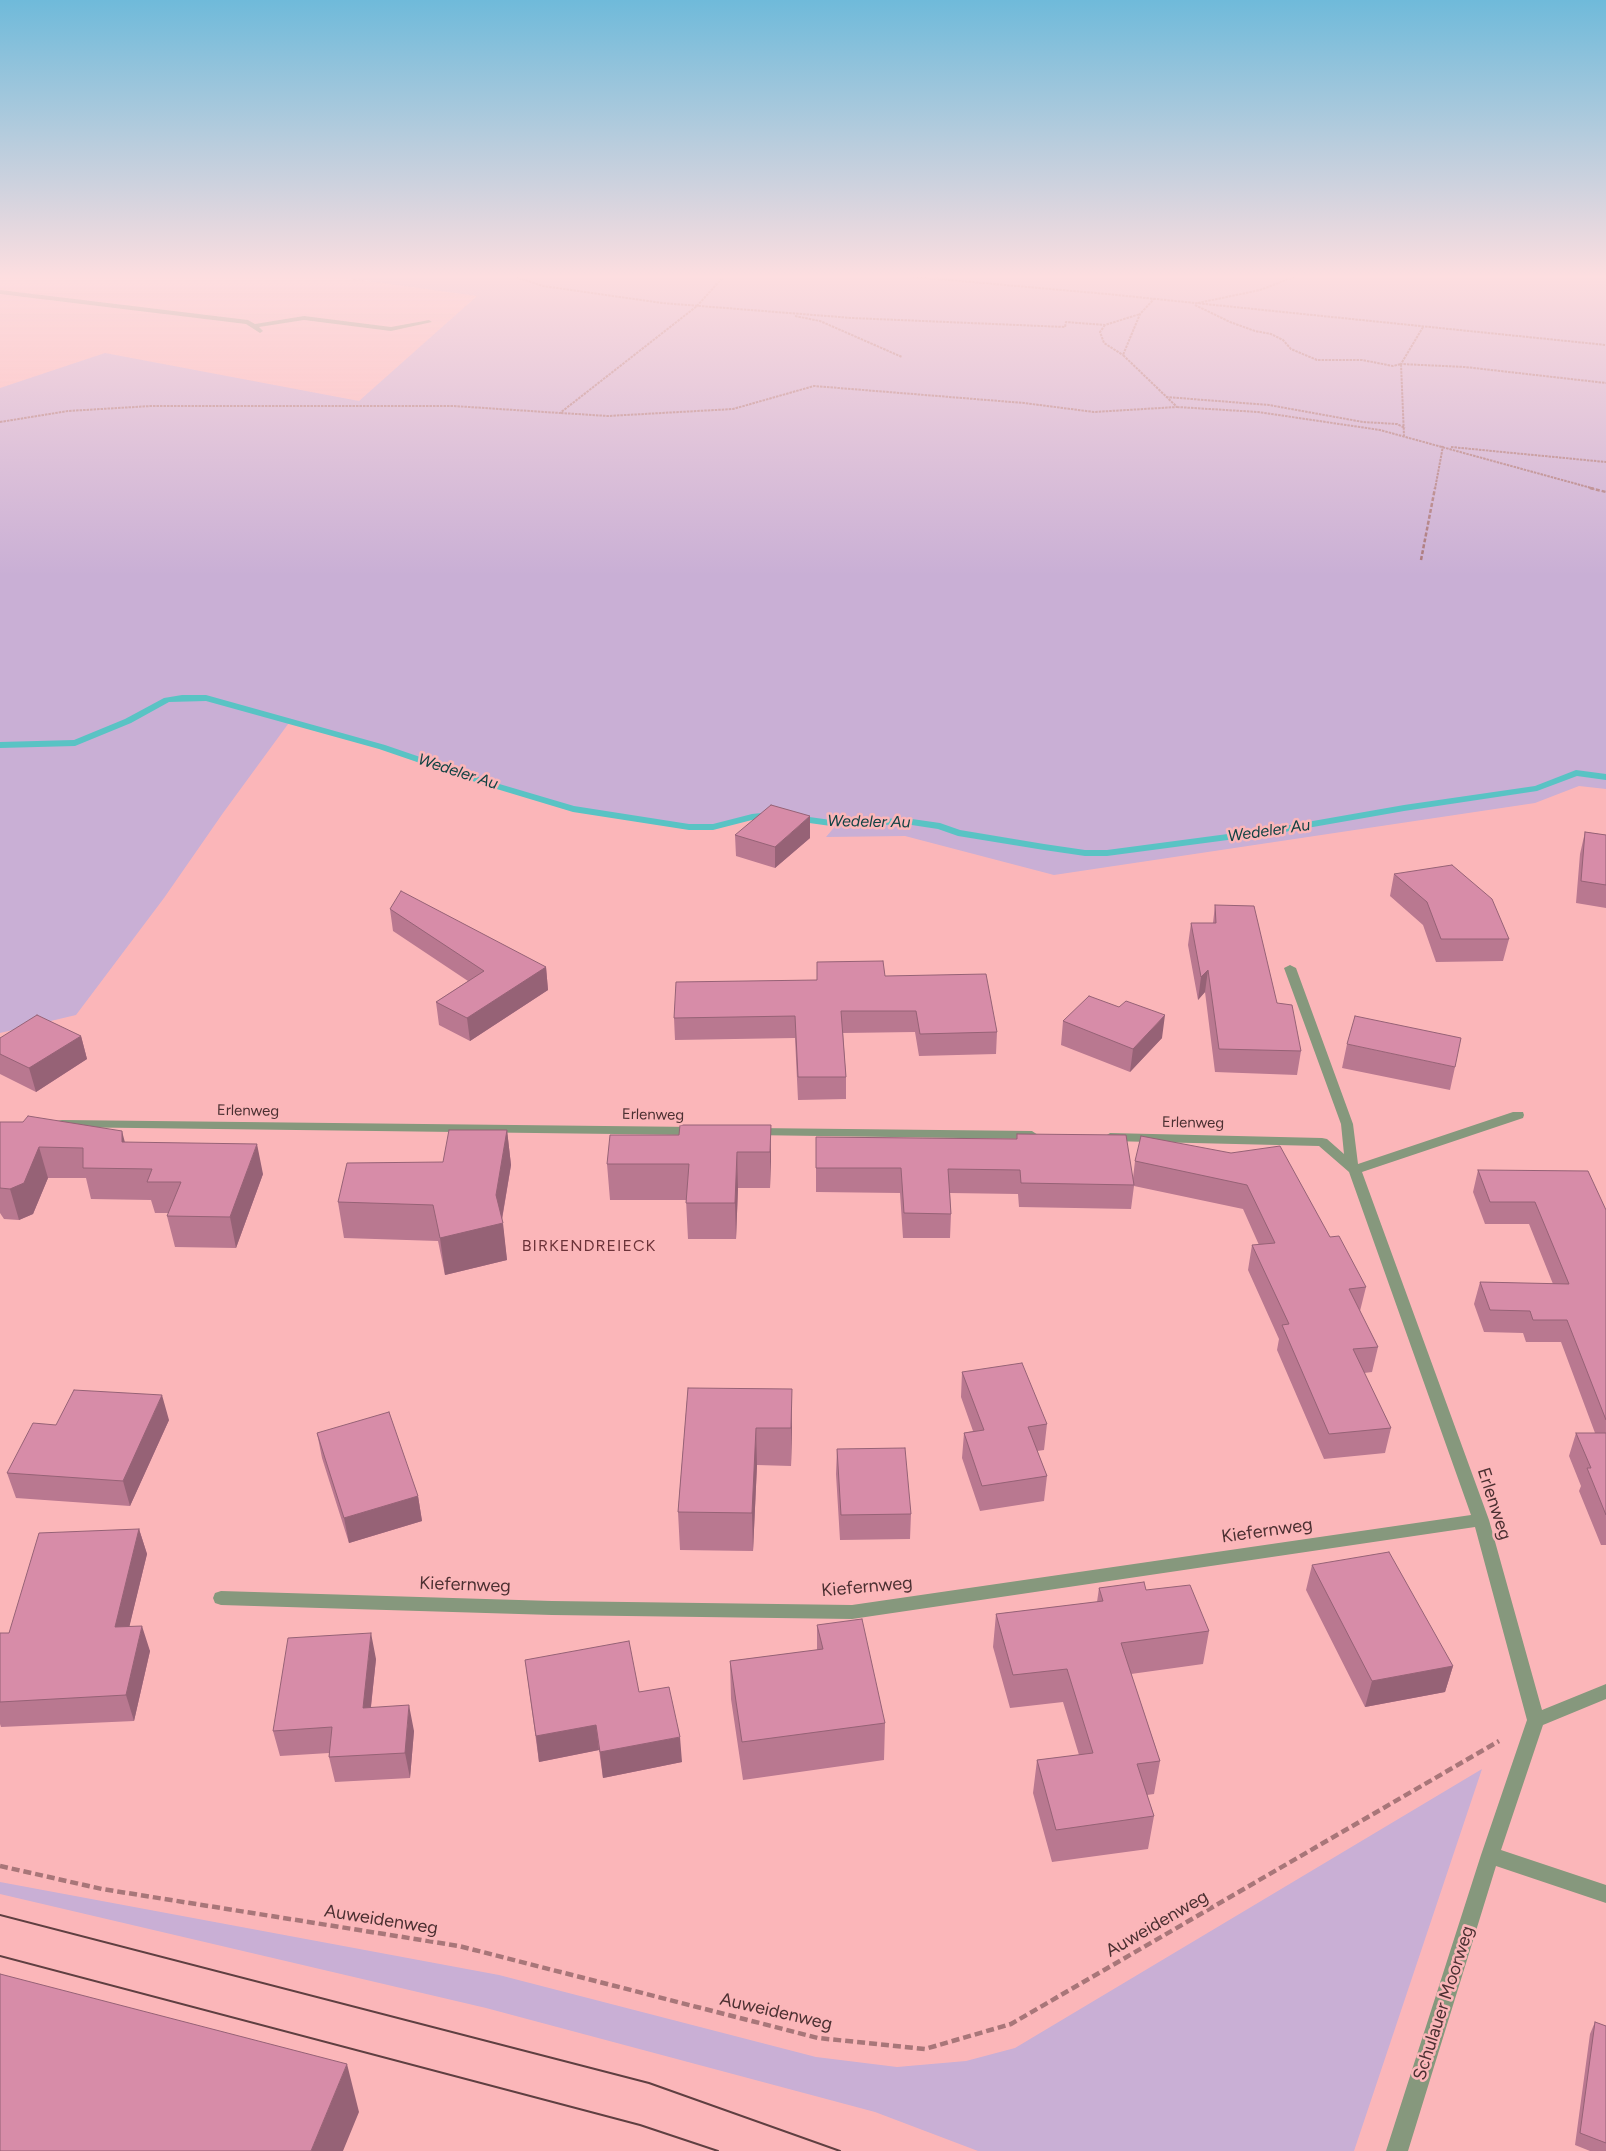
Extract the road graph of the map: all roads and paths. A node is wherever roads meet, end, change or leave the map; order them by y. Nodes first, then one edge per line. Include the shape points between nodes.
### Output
1 (608, 375) edge
2 (1144, 375) edge
3 (1402, 375) edge
4 (1539, 375) edge
5 (1606, 383) edge
6 (1165, 396) junction
7 (1178, 407) junction
8 (560, 413) junction
9 (0, 422) edge
10 (1405, 428) junction
11 (1404, 436) junction
12 (1443, 446) junction
13 (1606, 462) edge
14 (1606, 492) edge
15 (1421, 560) dead end
16 (1290, 968) dead end
17 (1518, 1114) dead end
18 (50, 1124) edge
19 (713, 1132) edge
20 (743, 1132) edge
21 (1049, 1136) edge
22 (1098, 1137) edge
23 (1353, 1169) junction
24 (1481, 1520) junction
25 (222, 1598) dead end
26 (1606, 1691) edge
27 (1536, 1720) junction
28 (1490, 1855) junction
29 (0, 1866) edge
30 (1606, 1894) edge
31 (1397, 2151) edge

1 - 8 path
2 - 6 path
3 - 10 path
4 - 5 path
6 - 7 path
6 - 10 path via 1269,405 1363,422 1397,424
7 - 8 path via 1094,412 814,386 733,409 608,416
7 - 11 path via 1258,412
8 - 9 path via 454,406 151,406 68,412
10 - 11 path
11 - 12 path
12 - 13 path
12 - 14 path
12 - 15 path
16 - 23 street via 1347,1124
17 - 23 street
18 - 19 street, Erlenweg
20 - 21 street
22 - 23 street, Erlenweg via 1322,1142
23 - 24 street, Erlenweg
24 - 25 street, Kiefernweg via 852,1612 552,1608
24 - 27 street, Erlenweg
26 - 27 street
27 - 28 street
27 - 29 path, Auweidenweg via 1011,2024 925,2049 818,2038 459,1946 102,1890
28 - 30 street
28 - 31 street, Schulauer Moorweg

